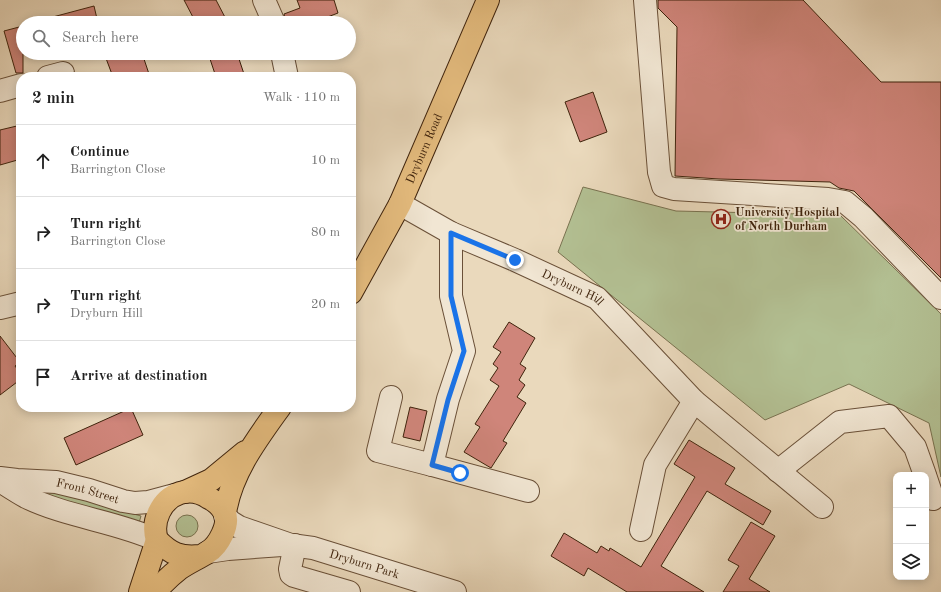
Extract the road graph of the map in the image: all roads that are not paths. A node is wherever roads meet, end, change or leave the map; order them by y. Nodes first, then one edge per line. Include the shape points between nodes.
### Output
1 (264, 0) edge
2 (488, 0) edge
3 (645, 0) edge
4 (271, 16) edge
5 (283, 60) edge
6 (285, 72) edge
7 (16, 86) edge
8 (0, 91) edge
9 (400, 204) junction
10 (451, 233) junction
11 (356, 284) edge
12 (941, 298) edge
13 (16, 304) edge
14 (0, 308) edge
15 (390, 397) dead end
16 (694, 401) junction
17 (277, 412) edge
18 (254, 445) junction
19 (432, 465) junction
20 (778, 471) junction
21 (924, 472) edge
22 (0, 480) edge
23 (929, 487) edge
24 (528, 491) dead end
25 (180, 493) junction
26 (933, 499) dead end
27 (822, 507) dead end
28 (225, 514) junction
29 (641, 530) dead end
30 (156, 540) junction
31 (293, 545) junction
32 (204, 554) junction
33 (140, 592) edge
34 (155, 592) edge
35 (349, 592) edge
36 (455, 592) edge

1 - 4 street
2 - 9 main road, Dryburn Road
3 - 12 street via 659,172 663,186 674,189 845,202 863,217
5 - 6 street
7 - 8 street
9 - 10 street, Dryburn Hill
9 - 11 main road, Dryburn Road
10 - 16 street, Dryburn Hill via 597,298
10 - 19 street via 451,296 464,351 448,400
13 - 14 street
15 - 19 street via 378,451
16 - 20 street, Dryburn Hill
16 - 29 street via 656,465
17 - 18 main road
18 - 25 main road via 211,480
18 - 28 main road via 234,482 226,503
19 - 24 street
20 - 21 street via 840,422 889,416 916,447
20 - 27 street, Dryburn Hill
22 - 25 street, Front Street via 56,482 135,502 148,502
22 - 30 street, Front Street via 26,497
23 - 26 street
25 - 28 main road via 195,492 204,495 216,502
25 - 30 main road via 166,501 159,510 155,528
28 - 31 street, Dryburn Park via 239,527
28 - 32 main road via 226,524 221,537 215,547
30 - 32 main road via 170,552 181,557
30 - 33 main road
31 - 32 street, Dryburn Park via 228,549
31 - 35 street via 291,574
31 - 36 street, Dryburn Park via 312,548
32 - 34 main road via 181,568

